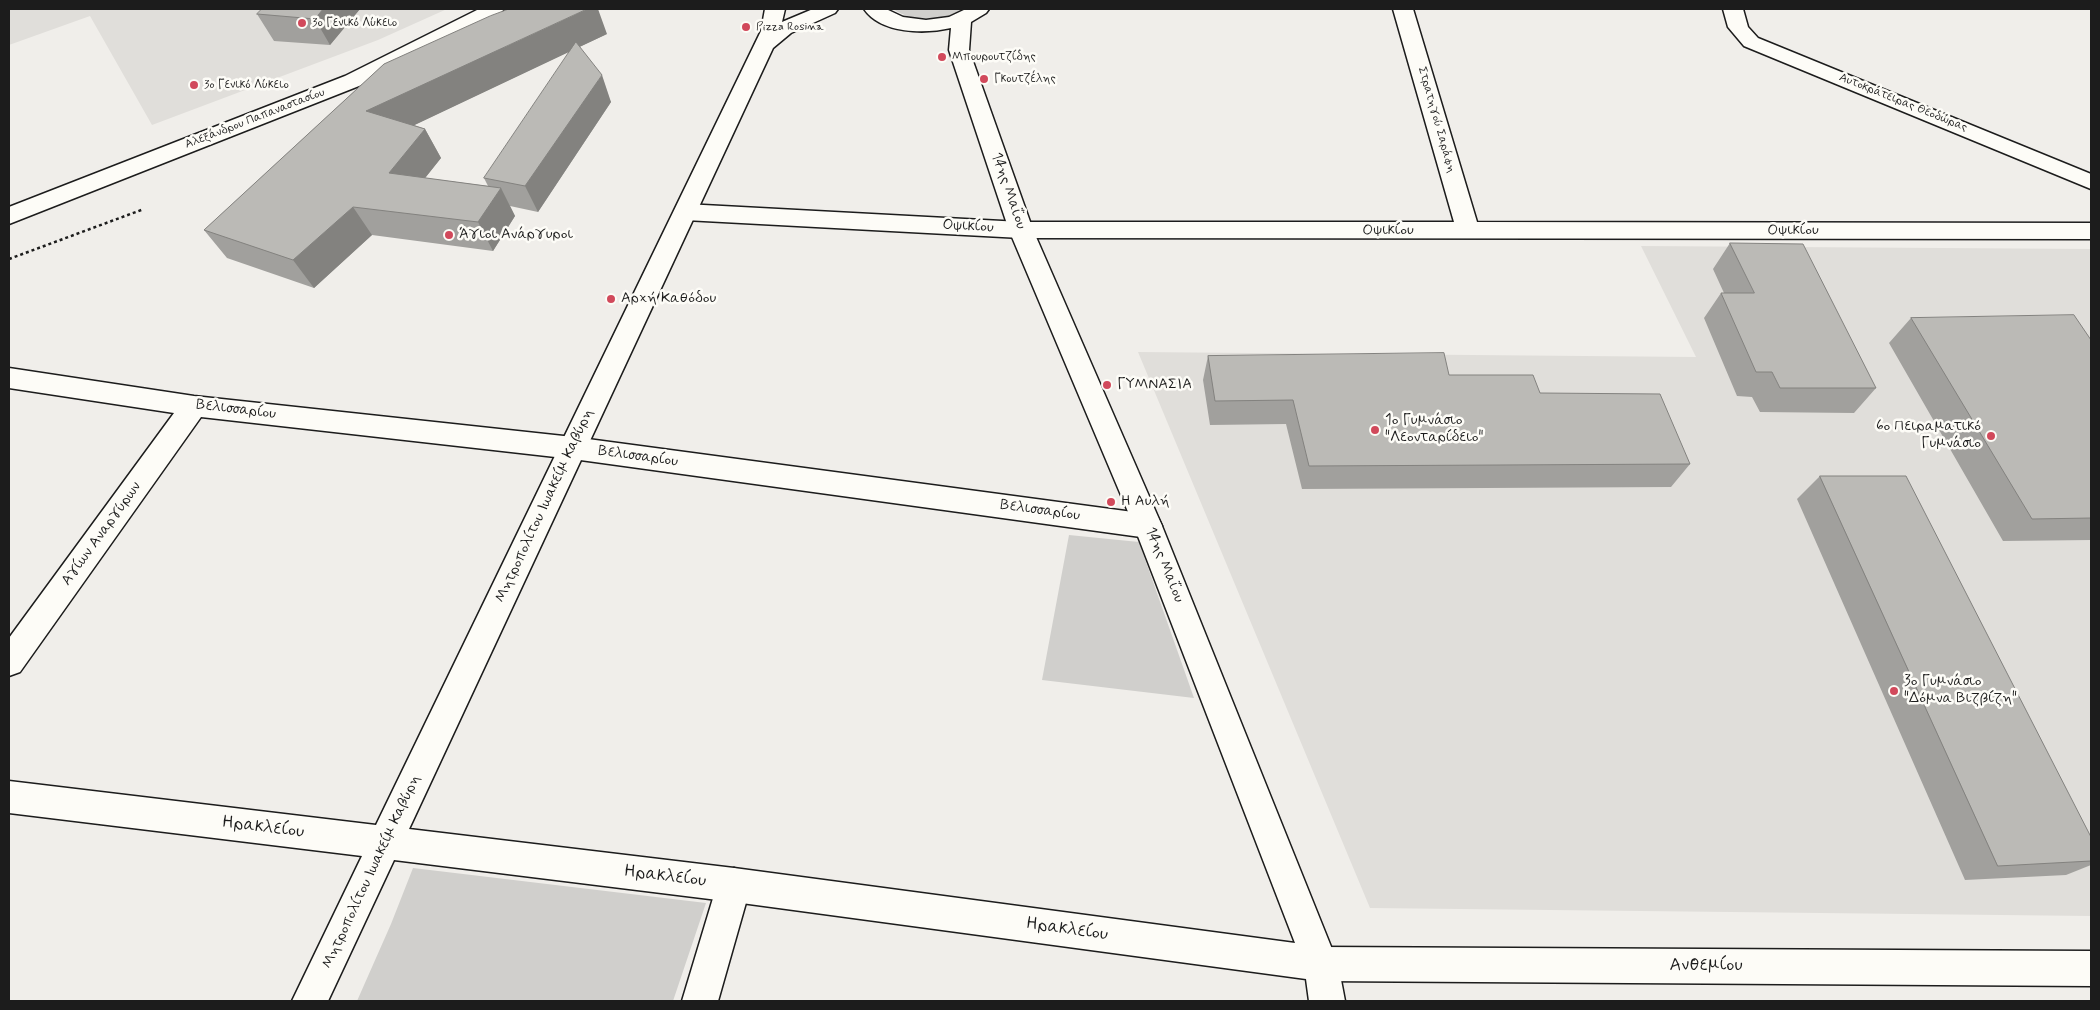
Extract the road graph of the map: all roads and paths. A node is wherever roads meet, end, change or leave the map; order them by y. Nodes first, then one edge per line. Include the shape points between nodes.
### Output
1 (494, 9) edge
2 (775, 9) edge
3 (828, 9) edge
4 (874, 9) edge
5 (1403, 9) edge
6 (1733, 9) edge
7 (970, 14) edge
8 (764, 45) junction
9 (2091, 182) edge
10 (144, 209) dead end
11 (685, 212) junction
12 (9, 216) edge
13 (1021, 230) junction
14 (1468, 231) junction
15 (2091, 231) edge
16 (9, 259) edge
17 (9, 378) edge
18 (194, 406) junction
19 (572, 448) junction
20 (1148, 526) junction
21 (9, 662) edge
22 (9, 797) edge
23 (385, 844) junction
24 (734, 885) junction
25 (1321, 964) junction
26 (2091, 969) edge
27 (310, 1001) edge
28 (700, 1001) edge
29 (1327, 1001) edge

1 - 12 street, Αλεξάνδρου Παπαναστασίου via 352,81
2 - 8 street, Μητροπολίτου Ιωακείμ Καβύρη via 771,31
3 - 8 street via 797,22
4 - 7 street via 897,21 918,24 941,24
5 - 14 street, Στρατηγού Σαράφη
6 - 9 street, Αυτοκράτειρας Θεοδώρας via 1735,23 1751,42
7 - 13 street, 14ης Μαΐου via 958,50
8 - 11 street, Μητροπολίτου Ιωακείμ Καβύρη
10 - 16 path
11 - 13 street, Οψικίου
11 - 19 street, Μητροπολίτου Ιωακείμ Καβύρη
13 - 14 street, Οψικίου
13 - 20 street, 14ης Μαΐου
14 - 15 street, Οψικίου
17 - 18 street, Βελισσαρίου
18 - 19 street, Βελισσαρίου
18 - 21 street, Αγίων Αναργύρων
19 - 20 street, Βελισσαρίου
19 - 23 street, Μητροπολίτου Ιωακείμ Καβύρη
20 - 25 street, 14ης Μαΐου
22 - 23 street, Ηρακλείου
23 - 24 street, Ηρακλείου
23 - 27 street, Μητροπολίτου Ιωακείμ Καβύρη
24 - 25 street, Ηρακλείου
24 - 28 street
25 - 26 street, Ανθεμίου
25 - 29 street, 14ης Μαΐου

